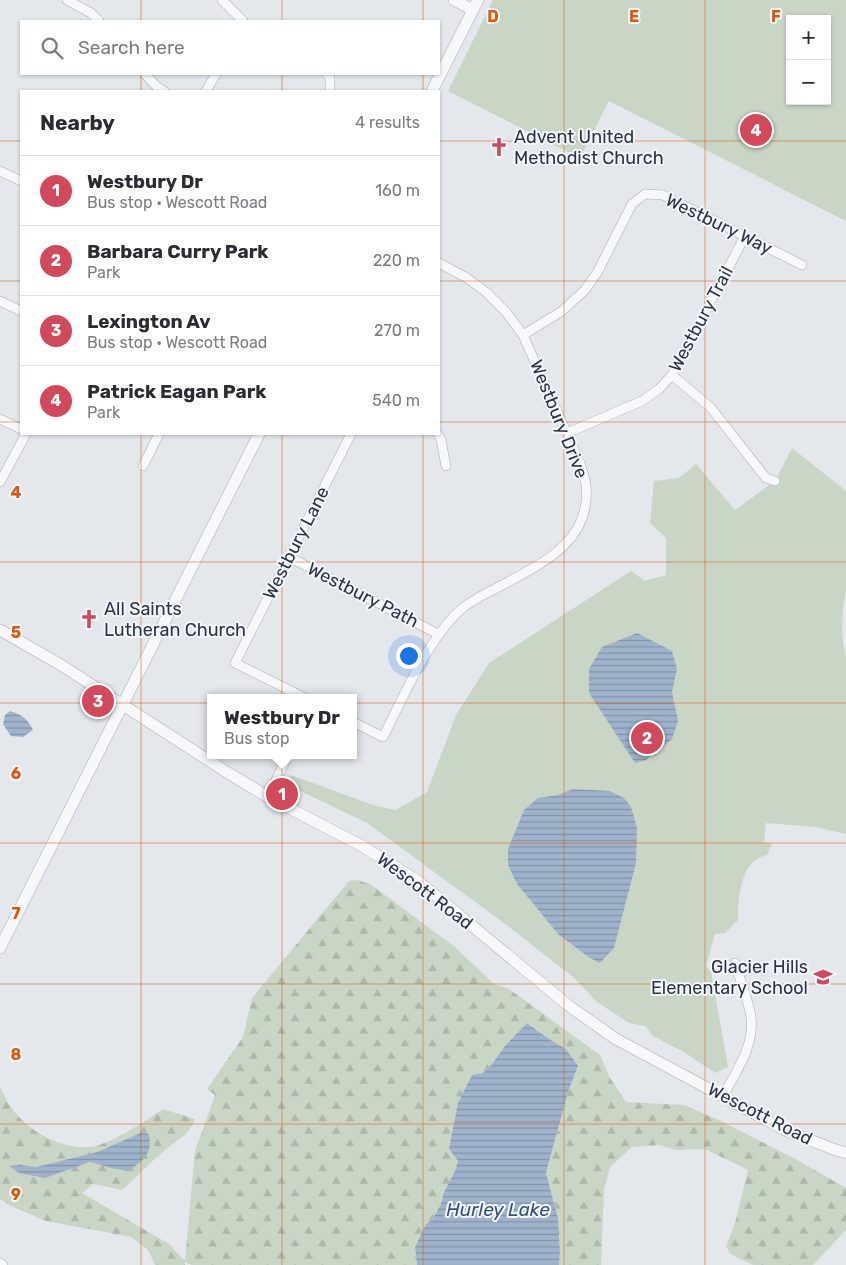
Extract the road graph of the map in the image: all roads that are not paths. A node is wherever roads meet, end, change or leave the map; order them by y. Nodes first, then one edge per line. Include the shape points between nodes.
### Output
1 (67, 0) edge
2 (222, 0) edge
3 (454, 0) edge
4 (476, 5) edge
5 (98, 20) edge
6 (242, 20) edge
7 (146, 75) edge
8 (215, 75) edge
9 (328, 76) edge
10 (162, 90) edge
11 (207, 90) edge
12 (330, 90) edge
13 (433, 90) edge
14 (0, 171) edge
15 (20, 181) edge
16 (744, 236) junction
17 (440, 264) edge
18 (802, 265) dead end
19 (0, 302) edge
20 (20, 311) edge
21 (523, 335) junction
22 (672, 375) junction
23 (0, 419) edge
24 (20, 429) edge
25 (568, 433) junction
26 (25, 435) edge
27 (159, 435) edge
28 (258, 435) edge
29 (350, 435) edge
30 (438, 435) edge
31 (143, 466) dead end
32 (446, 466) dead end
33 (775, 481) dead end
34 (0, 482) edge
35 (289, 557) junction
36 (0, 630) edge
37 (438, 634) junction
38 (297, 694) edge
39 (122, 704) junction
40 (357, 724) edge
41 (286, 759) edge
42 (268, 796) junction
43 (0, 948) edge
44 (735, 963) dead end
45 (723, 1096) junction
46 (846, 1152) edge

1 - 5 street
2 - 6 street
3 - 4 street
4 - 13 street
7 - 10 street
8 - 11 street
9 - 12 street
14 - 15 street
16 - 18 street, Westbury Way
16 - 21 street, Westbury Way via 663,194 645,194 632,204 598,271 584,290 562,311
16 - 22 street, Westbury Trail
17 - 21 street, Westbury Drive via 486,292
19 - 20 street
21 - 25 street, Westbury Drive
22 - 25 street, Westbury Trail via 642,401
22 - 33 street via 711,408 766,478
23 - 24 street
25 - 37 street, Westbury Drive via 586,485 579,527 568,544 549,559 474,600
26 - 34 street
27 - 31 street
28 - 39 street
29 - 35 street, Westbury Lane
30 - 32 street
35 - 37 street, Westbury Path
35 - 38 street, Westbury Lane via 235,663
36 - 39 street, Wescott Road via 61,664
37 - 40 street, Westbury Drive via 422,658 382,737
39 - 42 street, Wescott Road
39 - 43 street
41 - 42 street
42 - 45 street, Wescott Road via 362,846 418,881 569,1006 616,1039
44 - 45 street via 749,1006 752,1031 748,1047
45 - 46 street, Wescott Road via 787,1131

